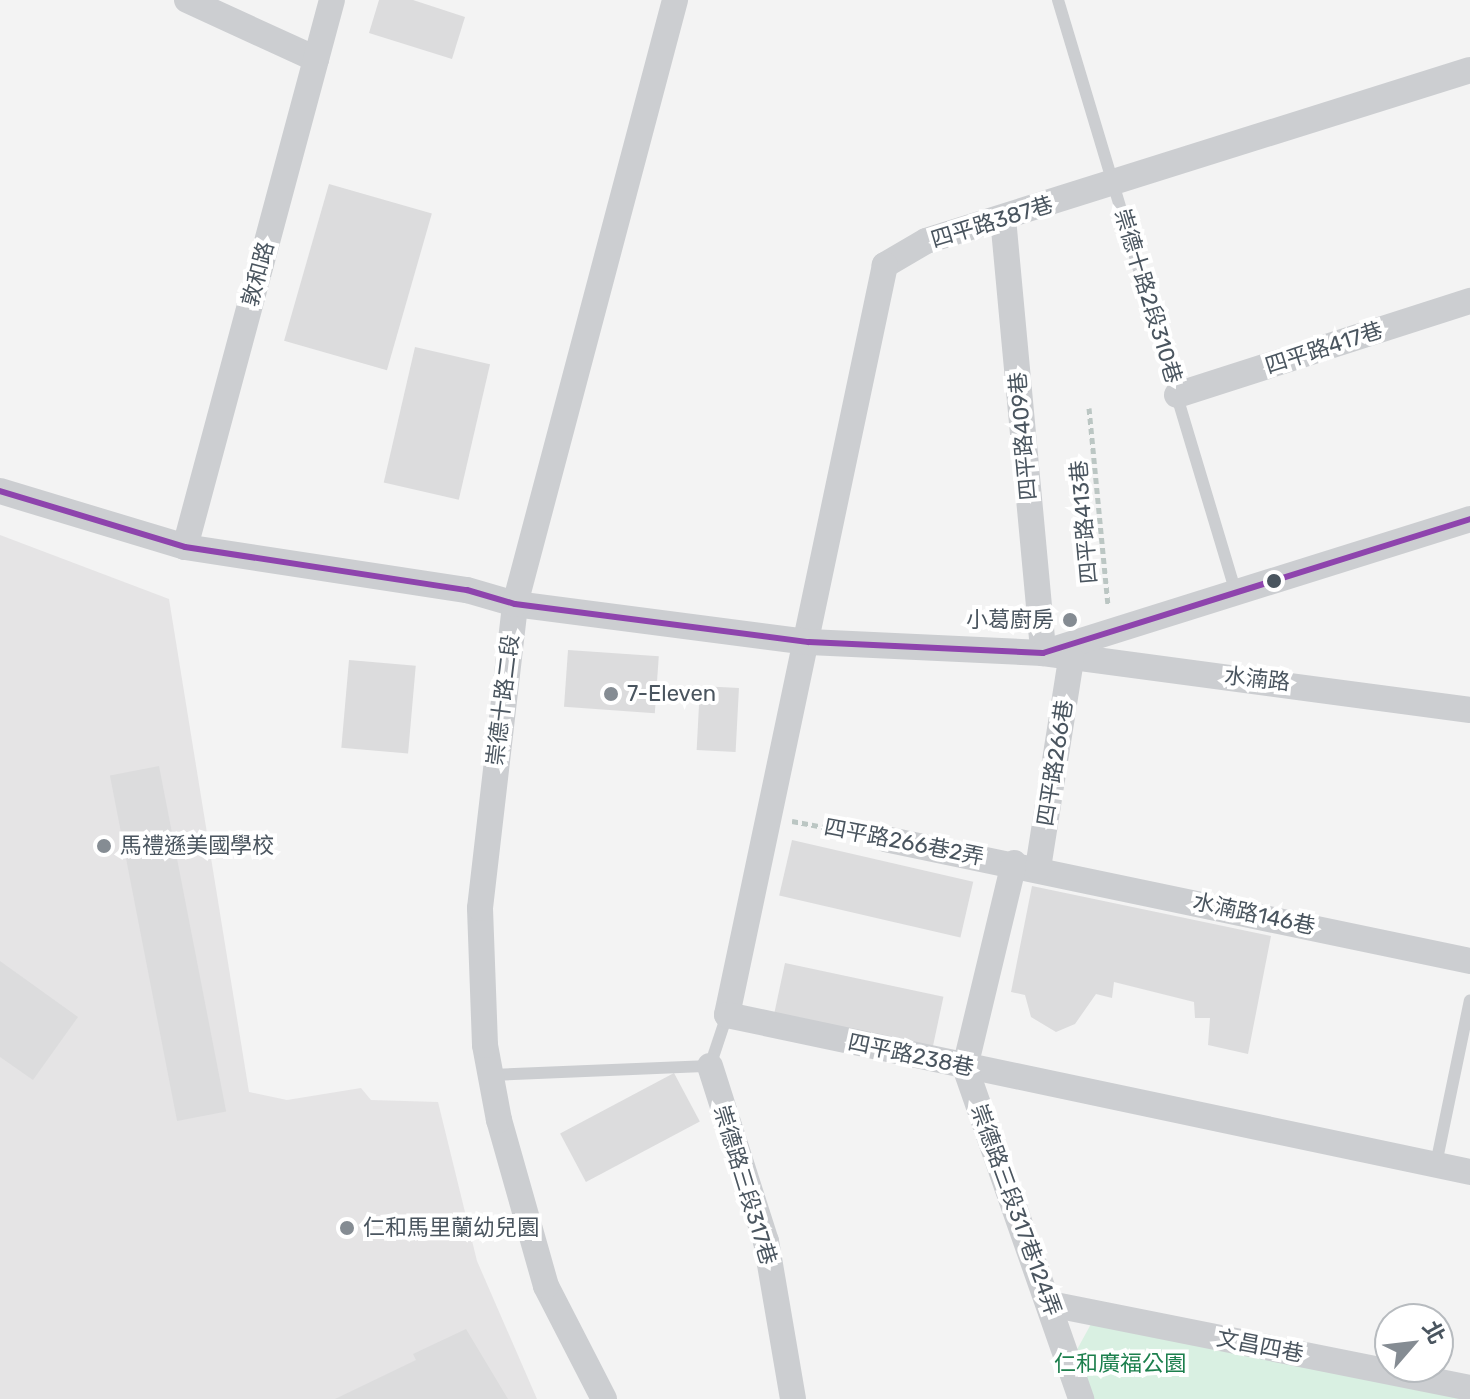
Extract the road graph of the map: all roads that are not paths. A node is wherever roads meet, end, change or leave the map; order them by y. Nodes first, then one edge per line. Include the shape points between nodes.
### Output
1 (187, 0) edge
2 (332, 0) edge
3 (675, 0) edge
4 (1058, 0) edge
5 (316, 59) junction
6 (1470, 70) edge
7 (1114, 184) junction
8 (1003, 218) junction
9 (1470, 301) edge
10 (1177, 395) junction
11 (0, 491) edge
12 (1470, 519) edge
13 (185, 547) junction
14 (1236, 593) junction
15 (515, 604) junction
16 (809, 642) junction
17 (1043, 653) junction
18 (1071, 659) junction
19 (1470, 710) edge
20 (885, 839) road end
21 (1026, 865) junction
22 (1470, 961) edge
23 (1470, 1000) edge
24 (727, 1015) junction
25 (710, 1066) junction
26 (965, 1067) junction
27 (492, 1075) junction
28 (1436, 1164) junction
29 (1470, 1172) edge
30 (1050, 1304) junction
31 (1470, 1388) edge
32 (604, 1399) edge
33 (793, 1399) edge
34 (1081, 1399) edge

1 - 5 street
2 - 5 street, 敦和路
3 - 15 street, 崇德十路二段
4 - 7 lane, 崇德十路2段310巷
5 - 13 street, 敦和路
6 - 7 street, 四平路387巷
7 - 8 street, 四平路387巷
7 - 10 lane, 崇德十路2段310巷
8 - 16 street, 四平路387巷 via 926,241 885,265
8 - 17 street, 四平路409巷
9 - 10 street, 四平路417巷
10 - 14 lane, 崇德十路2段310巷
11 - 13 street
12 - 14 street
13 - 15 street via 467,590
14 - 17 street
15 - 16 street
15 - 27 street, 崇德十路二段 via 480,908
16 - 17 street
16 - 24 street
17 - 18 street, 水湳路
18 - 19 street, 水湳路
18 - 21 street, 四平路266巷
20 - 21 street, 四平路266巷2弄
21 - 22 street, 水湳路146巷
21 - 26 street, 四平路266巷
23 - 28 lane
24 - 25 lane
24 - 26 street, 四平路238巷
25 - 27 lane
25 - 33 street, 崇德路三段317巷 via 766,1241
26 - 28 street, 四平路238巷
26 - 30 street, 崇德路三段317巷124弄
27 - 32 street, 崇德十路二段 via 546,1286
28 - 29 street, 四平路238巷
30 - 31 street, 文昌四巷
30 - 34 street, 崇德路三段317巷124弄

